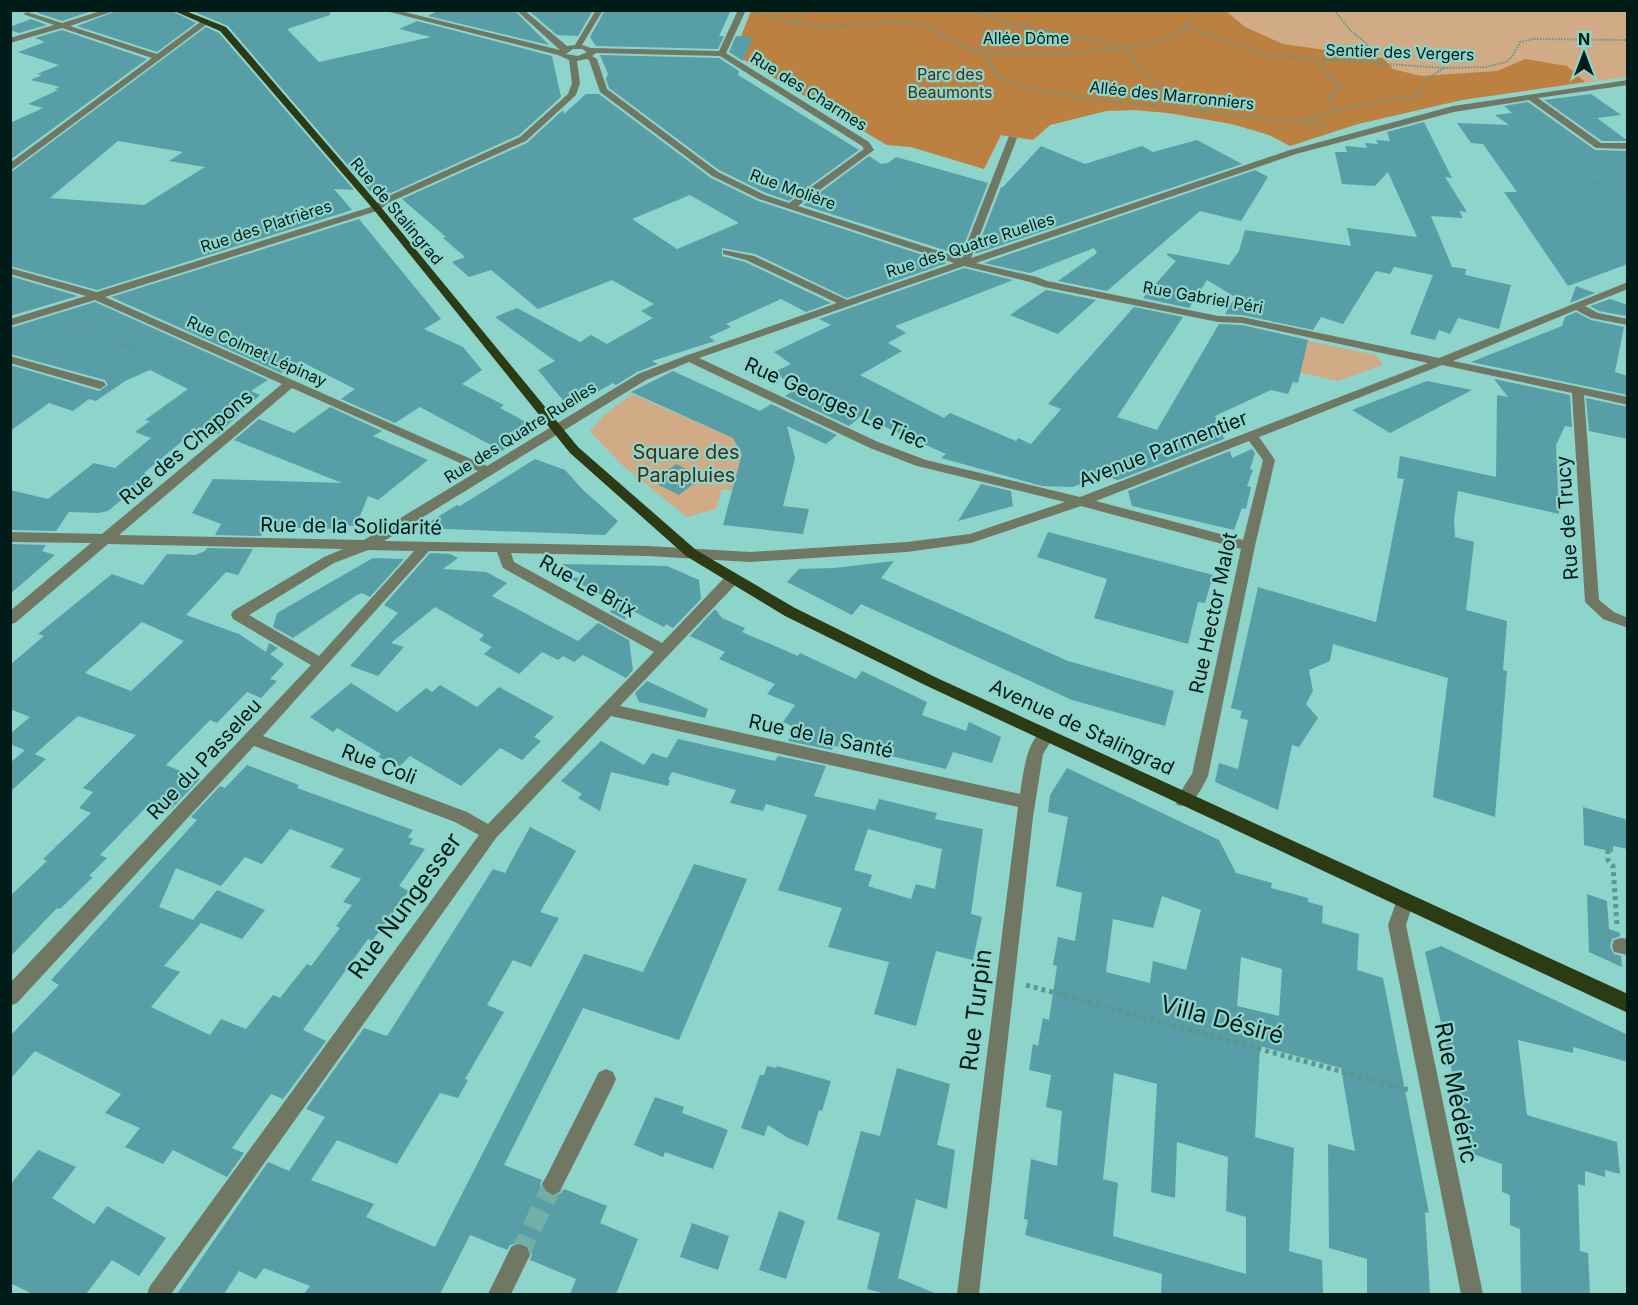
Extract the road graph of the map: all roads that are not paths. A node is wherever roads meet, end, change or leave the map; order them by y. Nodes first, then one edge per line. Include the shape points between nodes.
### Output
1 (114, 10) edge
2 (176, 10) edge
3 (385, 10) edge
4 (519, 10) edge
5 (600, 10) edge
6 (746, 11) edge
7 (27, 14) dead end
8 (210, 17) junction
9 (61, 26) junction
10 (10, 41) edge
11 (577, 47) junction
12 (563, 51) junction
13 (589, 53) junction
14 (722, 54) junction
15 (156, 57) junction
16 (573, 59) junction
17 (1628, 82) edge
18 (1528, 96) junction
19 (1012, 138) dead end
20 (1277, 143) dead end
21 (1628, 146) edge
22 (1293, 152) junction
23 (12, 165) edge
24 (791, 206) junction
25 (376, 208) junction
26 (727, 252) dead end
27 (964, 263) junction
28 (10, 272) edge
29 (1628, 285) edge
30 (97, 297) junction
31 (848, 304) junction
32 (1576, 306) junction
33 (1628, 322) edge
34 (10, 323) edge
35 (689, 358) junction
36 (10, 359) edge
37 (1437, 362) junction
38 (290, 384) junction
39 (100, 385) dead end
40 (1578, 391) junction
41 (1628, 400) edge
42 (558, 429) junction
43 (1251, 436) junction
44 (488, 471) junction
45 (1080, 502) junction
46 (10, 537) edge
47 (107, 539) junction
48 (364, 546) junction
49 (1248, 546) junction
50 (425, 547) junction
51 (503, 549) junction
52 (691, 554) junction
53 (732, 579) junction
54 (10, 619) edge
55 (1628, 623) edge
56 (663, 650) junction
57 (321, 664) junction
58 (606, 710) junction
59 (1046, 736) junction
60 (251, 738) junction
61 (1184, 800) junction
62 (1027, 802) junction
63 (490, 833) junction
64 (1404, 903) junction
65 (10, 997) edge
66 (1628, 1004) edge
67 (606, 1079) dead end
68 (553, 1184) tunnel mouth
69 (519, 1255) tunnel mouth
70 (158, 1294) edge
71 (499, 1294) edge
72 (968, 1294) edge
73 (1472, 1294) edge

1 - 9 street
2 - 8 main road, Rue de Stalingrad
3 - 12 street
4 - 12 street
5 - 11 street
6 - 14 street, Rue des Charmes
7 - 9 street
8 - 15 street
8 - 25 main road, Rue de Stalingrad
9 - 10 street
9 - 15 street
11 - 12 street
11 - 13 street
12 - 16 street via 564,57
13 - 14 street
13 - 16 street
13 - 24 street, Rue Molière via 603,90 715,174
14 - 24 street, Rue des Charmes via 866,144 869,150
15 - 23 street
16 - 25 street, Rue des Platrières via 576,83 572,95 523,139
17 - 18 street, Rue des Quatre Ruelles
18 - 21 street via 1599,146
18 - 22 street, Rue des Quatre Ruelles via 1429,115
19 - 27 street
20 - 22 street
22 - 27 street, Rue des Quatre Ruelles
24 - 27 street, Rue Molière
25 - 30 street, Rue des Platrières
25 - 42 main road, Rue de Stalingrad
26 - 31 street via 750,258
27 - 31 street, Rue des Quatre Ruelles
27 - 37 street, Rue Gabriel Péri via 1044,284 1218,319 1242,320
28 - 30 street, Rue Colmet Lépinay
29 - 32 street, Avenue Parmentier
30 - 34 street, Rue des Platrières
30 - 38 street, Rue Colmet Lépinay
31 - 35 street, Rue des Quatre Ruelles
32 - 33 street via 1595,316
32 - 37 street, Avenue Parmentier
35 - 42 street, Rue des Quatre Ruelles via 642,377
35 - 45 street, Rue Georges Le Tiec via 922,464
36 - 39 street
37 - 40 street, Rue Gabriel Péri
37 - 43 street, Avenue Parmentier
38 - 44 street, Rue Colmet Lépinay
38 - 47 street, Rue des Chapons
40 - 41 street, Rue Gabriel Péri
40 - 55 street, Rue de Trucy via 1592,602 1616,620
42 - 44 street, Rue des Quatre Ruelles
42 - 52 main road, Avenue de Stalingrad via 581,456
43 - 45 street, Avenue Parmentier
43 - 49 street, Rue Hector Malot via 1269,460
44 - 48 street, Rue des Quatre Ruelles
45 - 49 street, Rue Georges Le Tiec
45 - 52 street, Avenue Parmentier via 975,544 750,556
46 - 47 street, Rue de la Solidarité
47 - 48 street, Rue de la Solidarité
47 - 54 street, Rue des Chapons
48 - 50 street, Rue de la Solidarité
48 - 57 street via 329,560 238,615
49 - 61 street, Rue Hector Malot via 1200,776
50 - 51 street, Rue de la Solidarité
50 - 57 street, Rue du Passeleu
51 - 52 street, Rue de la Solidarité
51 - 56 street, Rue Le Brix via 508,565
52 - 53 main road, Avenue de Stalingrad
53 - 56 street, Rue Nungesser
53 - 59 main road, Avenue de Stalingrad via 800,617
56 - 58 street, Rue Nungesser
57 - 60 street, Rue du Passeleu
58 - 62 street, Rue de la Santé
58 - 63 street, Rue Nungesser
59 - 61 main road, Avenue de Stalingrad
59 - 62 street, Rue Turpin via 1035,753
60 - 63 street, Rue Coli via 461,818
60 - 65 street, Rue du Passeleu
61 - 64 main road, Avenue de Stalingrad
62 - 72 street, Rue Turpin
63 - 70 street, Rue Nungesser
64 - 66 main road, Avenue de Stalingrad
64 - 73 street, Rue Médéric via 1397,925
67 - 68 street
69 - 71 street

